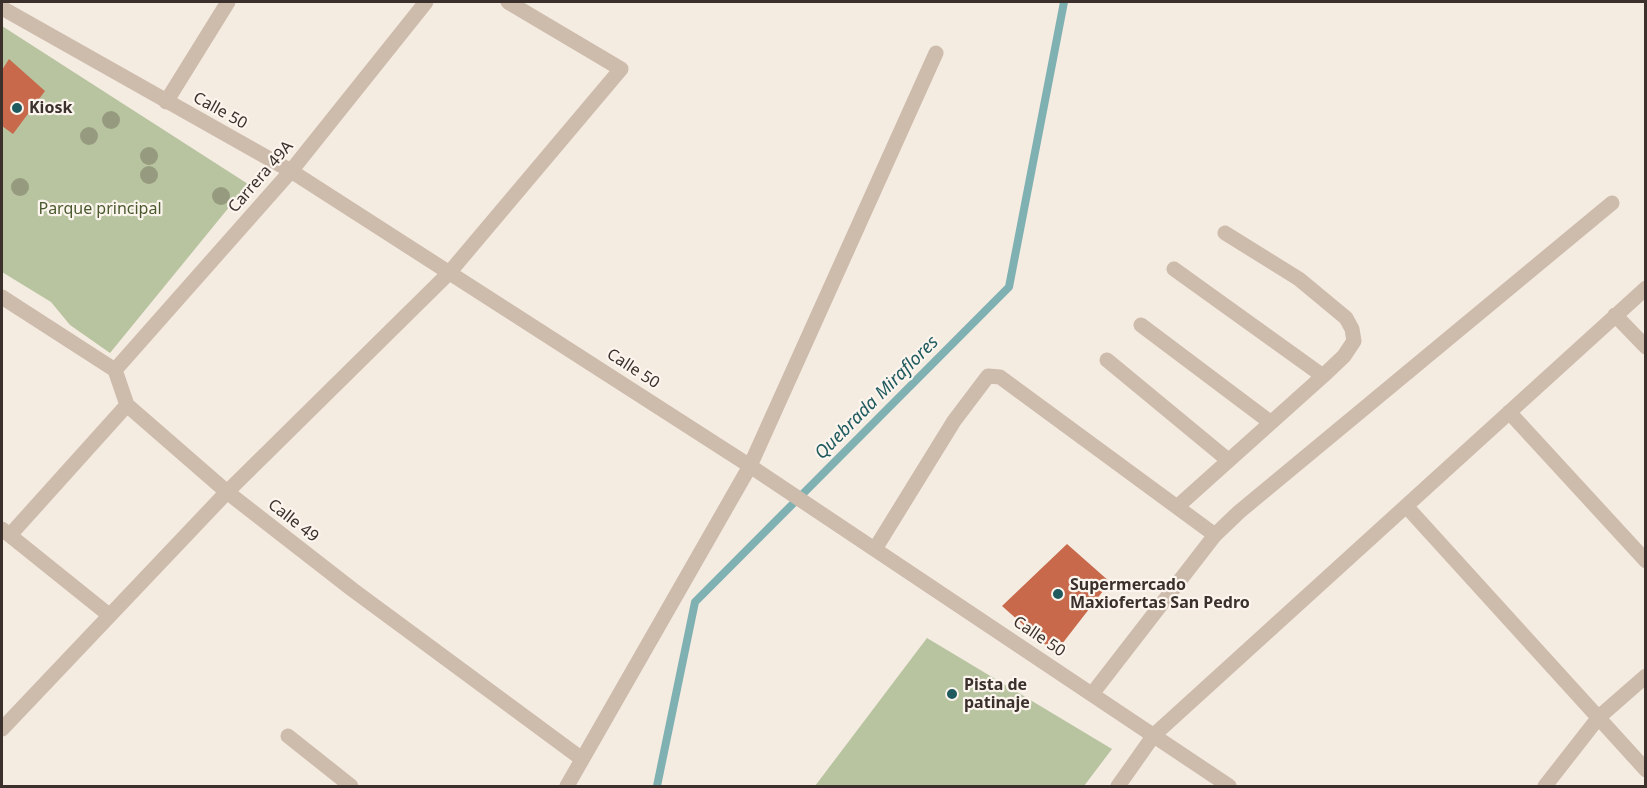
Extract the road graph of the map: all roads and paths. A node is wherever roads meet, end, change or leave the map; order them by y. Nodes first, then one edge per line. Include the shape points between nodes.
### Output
1 (228, 2) edge
2 (426, 2) edge
3 (508, 2) edge
4 (2, 8) edge
5 (936, 53) dead end
6 (166, 102) junction
7 (291, 171) junction
8 (1612, 203) dead end
9 (1225, 233) dead end
10 (1174, 269) dead end
11 (449, 273) junction
12 (1646, 288) edge
13 (2, 297) edge
14 (1615, 315) junction
15 (1141, 326) dead end
16 (1646, 347) edge
17 (1107, 360) dead end
18 (116, 370) junction
19 (1323, 376) junction
20 (127, 405) junction
21 (1509, 412) junction
22 (1270, 422) junction
23 (1228, 460) junction
24 (750, 466) junction
25 (227, 492) junction
26 (1178, 506) junction
27 (1406, 506) junction
28 (6, 532) edge
29 (1215, 535) junction
30 (875, 549) junction
31 (1646, 561) edge
32 (109, 615) junction
33 (1646, 676) edge
34 (1092, 694) junction
35 (1598, 718) junction
36 (2, 729) edge
37 (1154, 735) junction
38 (288, 736) dead end
39 (582, 759) junction
40 (1646, 770) edge
41 (351, 786) edge
42 (567, 786) edge
43 (1118, 786) edge
44 (1229, 786) edge
45 (1545, 786) edge

1 - 6 street
2 - 7 street, Carrera 49A
3 - 11 street via 621,69
4 - 6 street, Calle 50
5 - 24 street
6 - 7 street, Calle 50
7 - 11 street, Calle 50
7 - 18 street, Carrera 49A
8 - 29 street
9 - 19 street via 1299,279 1346,318 1354,341
10 - 19 street
11 - 24 street, Calle 50
11 - 25 street
12 - 14 street
13 - 18 street
14 - 16 street
14 - 21 street
15 - 22 street
17 - 23 street
18 - 20 street
19 - 22 street
20 - 25 street, Calle 49
20 - 28 street
21 - 27 street
21 - 31 street
22 - 23 street
23 - 26 street
24 - 30 street, Calle 50
24 - 39 street
25 - 32 street
25 - 39 street, Calle 49
26 - 29 street
26 - 30 street via 1000,377 988,376 954,421
27 - 35 street
27 - 37 street
28 - 32 street
29 - 34 street
30 - 34 street, Calle 50
32 - 36 street
33 - 35 street
34 - 37 street, Calle 50
35 - 40 street
35 - 45 street
37 - 43 street
37 - 44 street, Calle 50
38 - 41 street
39 - 42 street

